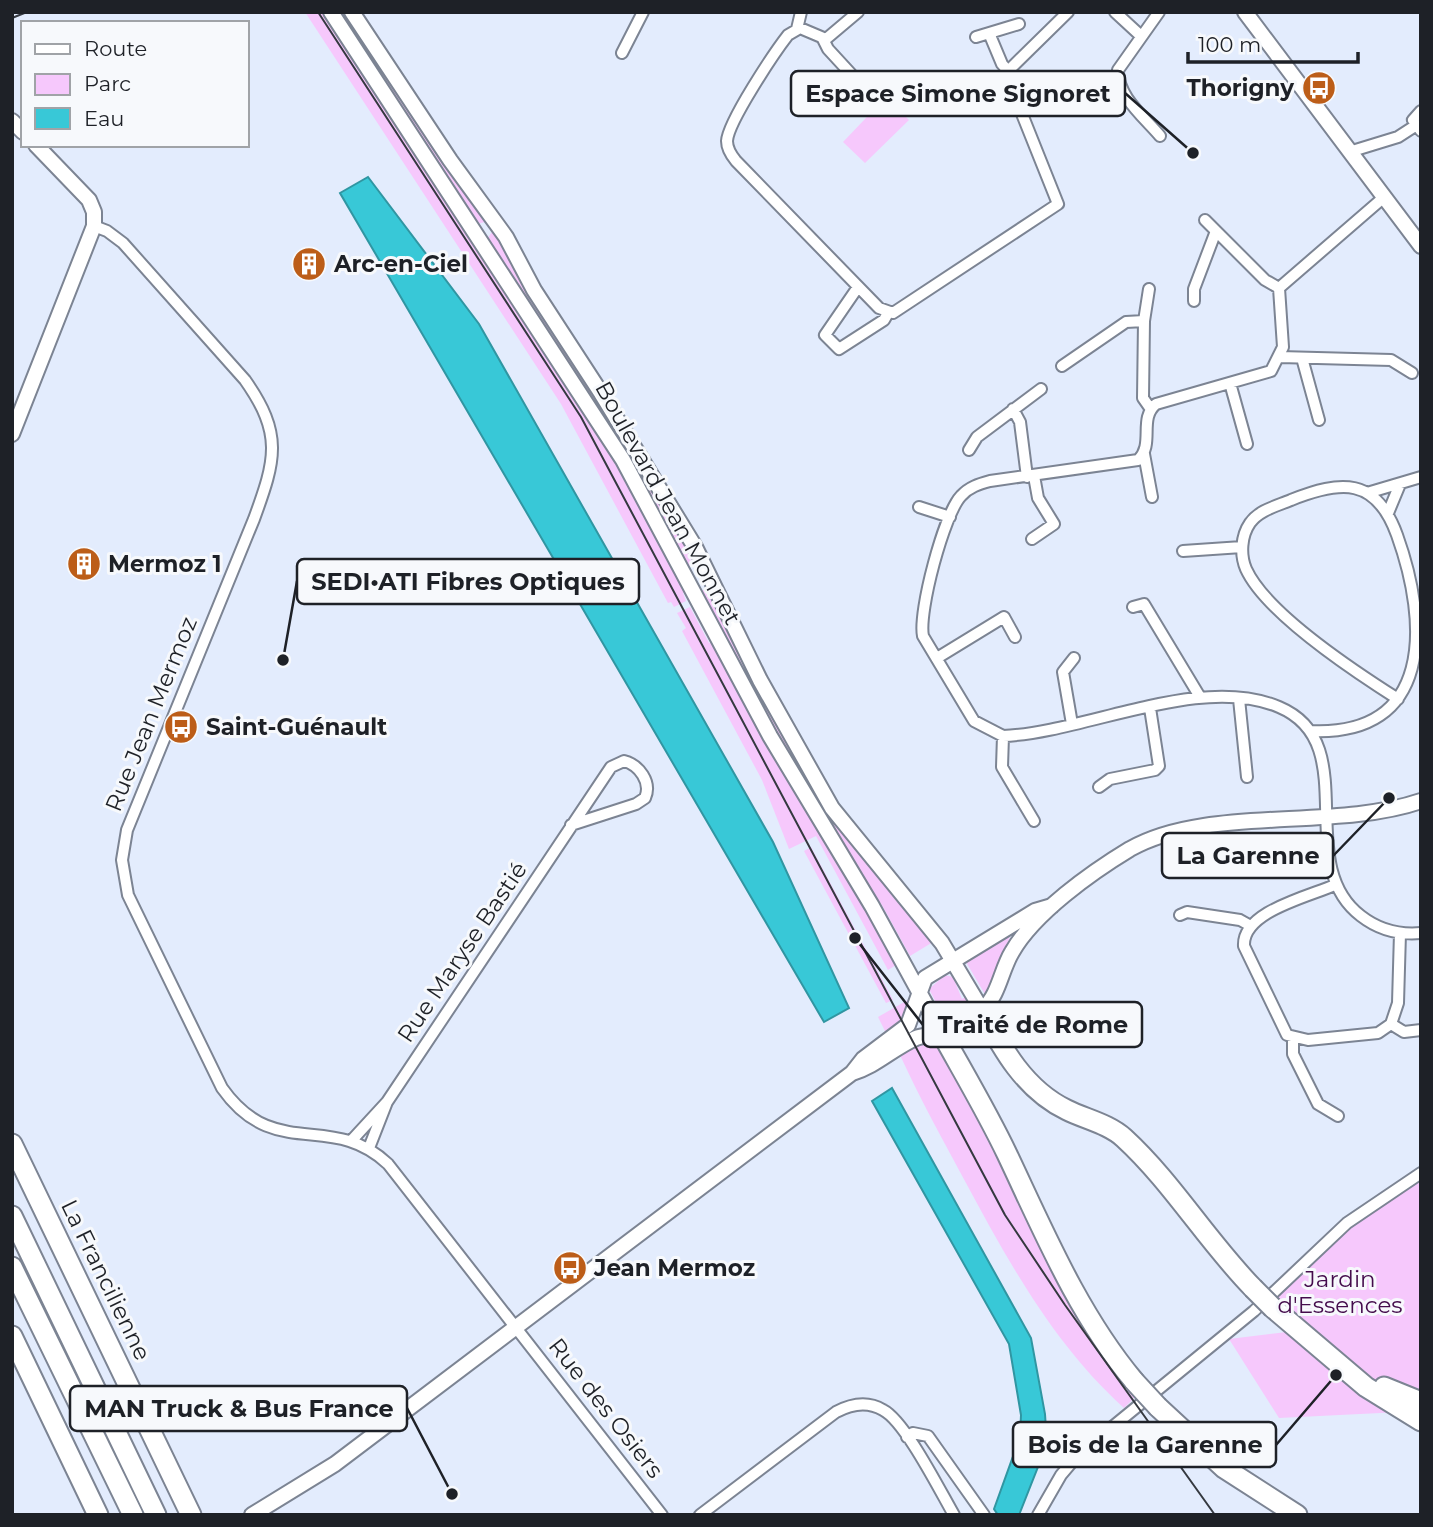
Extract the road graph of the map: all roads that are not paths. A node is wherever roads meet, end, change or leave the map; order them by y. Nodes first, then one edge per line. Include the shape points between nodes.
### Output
1 (331, 12) edge
2 (352, 12) edge
3 (643, 12) edge
4 (802, 12) edge
5 (858, 12) edge
6 (1068, 12) edge
7 (1115, 12) edge
8 (1159, 12) edge
9 (1245, 12) edge
10 (1019, 24) dead end
11 (797, 29) junction
12 (989, 33) junction
13 (1141, 36) junction
14 (976, 37) dead end
15 (823, 39) junction
16 (622, 53) dead end
17 (1009, 72) junction
18 (851, 74) dead end
19 (1421, 111) edge
20 (1418, 129) edge
21 (1160, 136) dead end
22 (38, 147) edge
23 (1349, 152) junction
24 (1382, 198) junction
25 (1205, 220) dead end
26 (94, 226) junction
27 (1216, 231) junction
28 (1421, 246) edge
29 (858, 287) junction
30 (1279, 288) junction
31 (1149, 289) dead end
32 (1194, 300) dead end
33 (888, 313) junction
34 (1144, 321) junction
35 (1280, 357) junction
36 (1302, 358) junction
37 (1062, 366) dead end
38 (1412, 373) dead end
39 (1230, 383) junction
40 (1041, 389) dead end
41 (1150, 408) junction
42 (1013, 409) junction
43 (1319, 420) dead end
44 (12, 434) edge
45 (1247, 444) dead end
46 (969, 450) dead end
47 (1144, 454) junction
48 (1031, 476) junction
49 (1421, 477) edge
50 (1400, 484) junction
51 (1367, 493) junction
52 (1152, 497) dead end
53 (919, 507) dead end
54 (1388, 513) junction
55 (950, 517) junction
56 (1032, 539) dead end
57 (1242, 547) junction
58 (1183, 551) dead end
59 (1133, 607) dead end
60 (1418, 612) edge
61 (1016, 637) dead end
62 (936, 658) junction
63 (1074, 658) dead end
64 (1200, 697) junction
65 (1239, 699) junction
66 (1398, 699) junction
67 (1150, 708) junction
68 (1072, 724) junction
69 (1310, 731) junction
70 (1340, 732) junction
71 (1003, 736) junction
72 (1321, 752) junction
73 (1247, 777) dead end
74 (1099, 787) dead end
75 (1421, 801) edge
76 (1326, 817) junction
77 (1034, 821) dead end
78 (571, 825) junction
79 (1335, 885) junction
80 (1052, 906) junction
81 (1180, 915) dead end
82 (1249, 925) junction
83 (1399, 933) junction
84 (1421, 933) edge
85 (954, 961) junction
86 (919, 991) junction
87 (982, 1010) junction
88 (1391, 1024) junction
89 (1421, 1030) edge
90 (941, 1032) junction
91 (1293, 1038) junction
92 (852, 1073) junction
93 (387, 1102) junction
94 (1338, 1116) dead end
95 (352, 1140) junction
96 (12, 1143) edge
97 (369, 1147) junction
98 (1421, 1173) edge
99 (12, 1216) edge
100 (12, 1267) edge
101 (517, 1326) junction
102 (12, 1336) edge
103 (1351, 1373) junction
104 (1421, 1402) edge
105 (1421, 1421) edge
106 (907, 1437) junction
107 (99, 1515) edge
108 (133, 1515) edge
109 (156, 1515) edge
110 (191, 1515) edge
111 (252, 1515) edge
112 (662, 1515) edge
113 (700, 1515) edge
114 (954, 1515) edge
115 (984, 1515) edge
116 (1038, 1515) edge
117 (1297, 1515) edge

1 - 86 main road, Boulevard Jean Monnet via 623,460 770,736
2 - 85 main road via 506,237 688,535 760,680 832,808
3 - 16 street
4 - 11 street
5 - 15 street via 833,36
6 - 17 street
7 - 13 street
8 - 13 street
9 - 23 main road
10 - 12 street
11 - 15 street via 807,29
11 - 29 street via 781,44 737,117 727,146 736,161
12 - 14 street
12 - 17 street
13 - 21 street via 1118,70 1117,81
15 - 18 street
17 - 33 street via 1010,85 1058,204
19 - 20 street via 1414,117
20 - 23 street
22 - 26 main road via 89,200
23 - 24 main road
24 - 28 main road
24 - 30 street
25 - 27 street
26 - 44 main road
26 - 95 street, Rue Jean Mermoz via 123,243 245,380 261,402 273,447 254,519 127,830 122,860 128,895 232,1102 271,1129
27 - 30 street
27 - 32 street
29 - 33 street
29 - 33 street via 825,335 839,349
30 - 35 street
31 - 34 street
34 - 37 street via 1126,322
34 - 41 street via 1143,398
35 - 36 street
35 - 39 street via 1271,371
36 - 38 street via 1391,359
36 - 43 street
39 - 41 street
39 - 45 street
40 - 42 street
41 - 47 street
42 - 46 street via 977,437
42 - 48 street
47 - 48 street via 1129,462
47 - 52 street
48 - 55 street via 990,481 969,489
48 - 56 street via 1054,524
49 - 50 street
50 - 51 street
50 - 54 street
51 - 54 street
51 - 57 street via 1352,487 1326,488 1268,510 1250,523
53 - 55 street
54 - 60 street
55 - 62 street via 921,615 923,636
57 - 58 street
57 - 66 street via 1247,569 1283,612 1346,666
59 - 64 street via 1144,604
60 - 66 street via 1416,668
61 - 62 street via 1004,617
62 - 71 street via 974,722
63 - 68 street via 1063,672
64 - 65 street
64 - 67 street
65 - 69 street via 1281,707
65 - 73 street
66 - 70 street via 1373,723
67 - 68 street
67 - 74 street via 1159,766 1110,779
68 - 71 street
69 - 70 street
69 - 72 street
70 - 72 street
71 - 77 street via 1002,767
72 - 76 street
75 - 76 main road via 1377,813
76 - 79 street
76 - 80 main road via 1231,824 1165,835 1132,848
78 - 78 street, Rue Maryse Bastié via 611,766 624,761 639,768 648,786 645,798
78 - 93 street, Rue Maryse Bastié
79 - 82 street
79 - 83 street via 1362,917
80 - 85 main road via 1035,911
80 - 87 main road via 1011,953
81 - 82 street via 1187,912
82 - 91 street via 1244,946 1281,1028
83 - 84 street
83 - 88 street via 1398,1003
85 - 86 main road via 925,978
85 - 87 main road
86 - 90 main road, Boulevard Jean Monnet
86 - 92 main road via 908,1025
87 - 90 main road
87 - 103 highway, bridge via 1005,1055 1032,1084 1063,1108 1122,1136 1253,1288
88 - 89 street via 1404,1032
88 - 91 street via 1378,1032
90 - 92 main road via 918,1037 869,1068
90 - 117 highway, bridge via 1062,1270 1111,1353 1158,1407 1224,1468
91 - 94 street via 1293,1054 1318,1104
92 - 101 main road
93 - 95 street, Rue Maryse Bastié
93 - 97 street, Rue Maryse Bastié
95 - 97 street, Rue Jean Mermoz
96 - 110 highway, La Francilienne
97 - 101 street, Rue Jean Mermoz via 402,1179
98 - 116 street via 1347,1223 1254,1311 1079,1455 1060,1475
99 - 109 highway
100 - 108 highway
101 - 111 main road via 335,1464
101 - 112 street, Rue des Osiers
102 - 107 highway
103 - 104 highway
103 - 105 highway via 1366,1388
106 - 113 street via 885,1410 846,1406
106 - 114 street
106 - 115 street via 913,1433 928,1436

